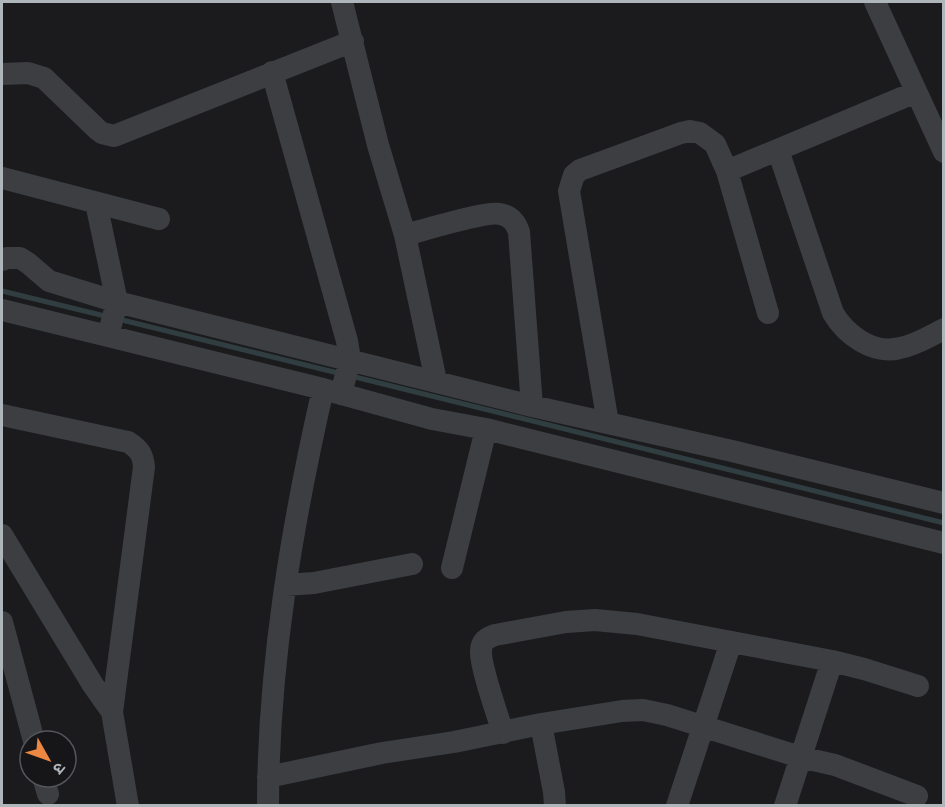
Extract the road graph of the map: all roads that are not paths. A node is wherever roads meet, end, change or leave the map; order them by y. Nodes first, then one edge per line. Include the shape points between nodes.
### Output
1 (342, 2) edge
2 (875, 2) edge
3 (353, 41) junction
4 (272, 72) junction
5 (2, 74) edge
6 (916, 92) junction
7 (778, 150) junction
8 (944, 152) edge
9 (727, 171) junction
10 (2, 178) edge
11 (96, 203) junction
12 (159, 219) dead end
13 (405, 235) junction
14 (2, 260) edge
15 (2, 310) edge
16 (768, 313) dead end
17 (113, 318) junction
18 (944, 329) edge
19 (341, 379) junction
20 (436, 381) junction
21 (532, 406) junction
22 (2, 416) edge
23 (608, 423) junction
24 (486, 429) junction
25 (642, 448) junction
26 (944, 503) edge
27 (2, 535) edge
28 (944, 543) edge
29 (412, 564) dead end
30 (452, 568) dead end
31 (286, 585) junction
32 (2, 622) edge
33 (731, 642) junction
34 (832, 661) junction
35 (918, 686) dead end
36 (112, 712) junction
37 (541, 724) junction
38 (704, 726) junction
39 (31, 729) edge
40 (502, 733) junction
41 (800, 757) junction
42 (268, 777) junction
43 (917, 796) dead end
44 (128, 806) edge
45 (268, 806) edge
46 (555, 806) edge
47 (676, 806) edge
48 (785, 806) edge

1 - 3 street
2 - 6 street
3 - 4 street
3 - 13 street
4 - 5 street via 114,136 98,130 44,78 28,73
4 - 19 street via 347,341
6 - 7 street
6 - 8 street
7 - 9 street
7 - 18 street via 833,313 847,332 882,349 898,349
9 - 16 street
9 - 23 street via 714,144 690,131 574,175 569,190
10 - 11 street
11 - 12 street
11 - 17 street
13 - 20 street
13 - 21 street via 493,213 511,218 517,225
14 - 17 street via 20,258 49,281
15 - 17 street
17 - 19 street
17 - 19 street
19 - 20 street
19 - 24 street via 432,418
19 - 31 street via 300,497
20 - 21 street
21 - 23 street
22 - 36 street via 128,442 141,451 144,467
23 - 25 street
24 - 25 street
24 - 30 street
25 - 26 street
25 - 28 street
27 - 36 street
29 - 31 street
31 - 42 street
32 - 39 street
33 - 34 street
33 - 38 street
33 - 40 street via 596,620 486,638 481,657
34 - 35 street
34 - 41 street
36 - 44 street
37 - 38 street via 643,710
37 - 40 street
37 - 46 street
38 - 41 street
38 - 47 street
40 - 42 street
41 - 43 street via 850,770
41 - 48 street
42 - 45 street

